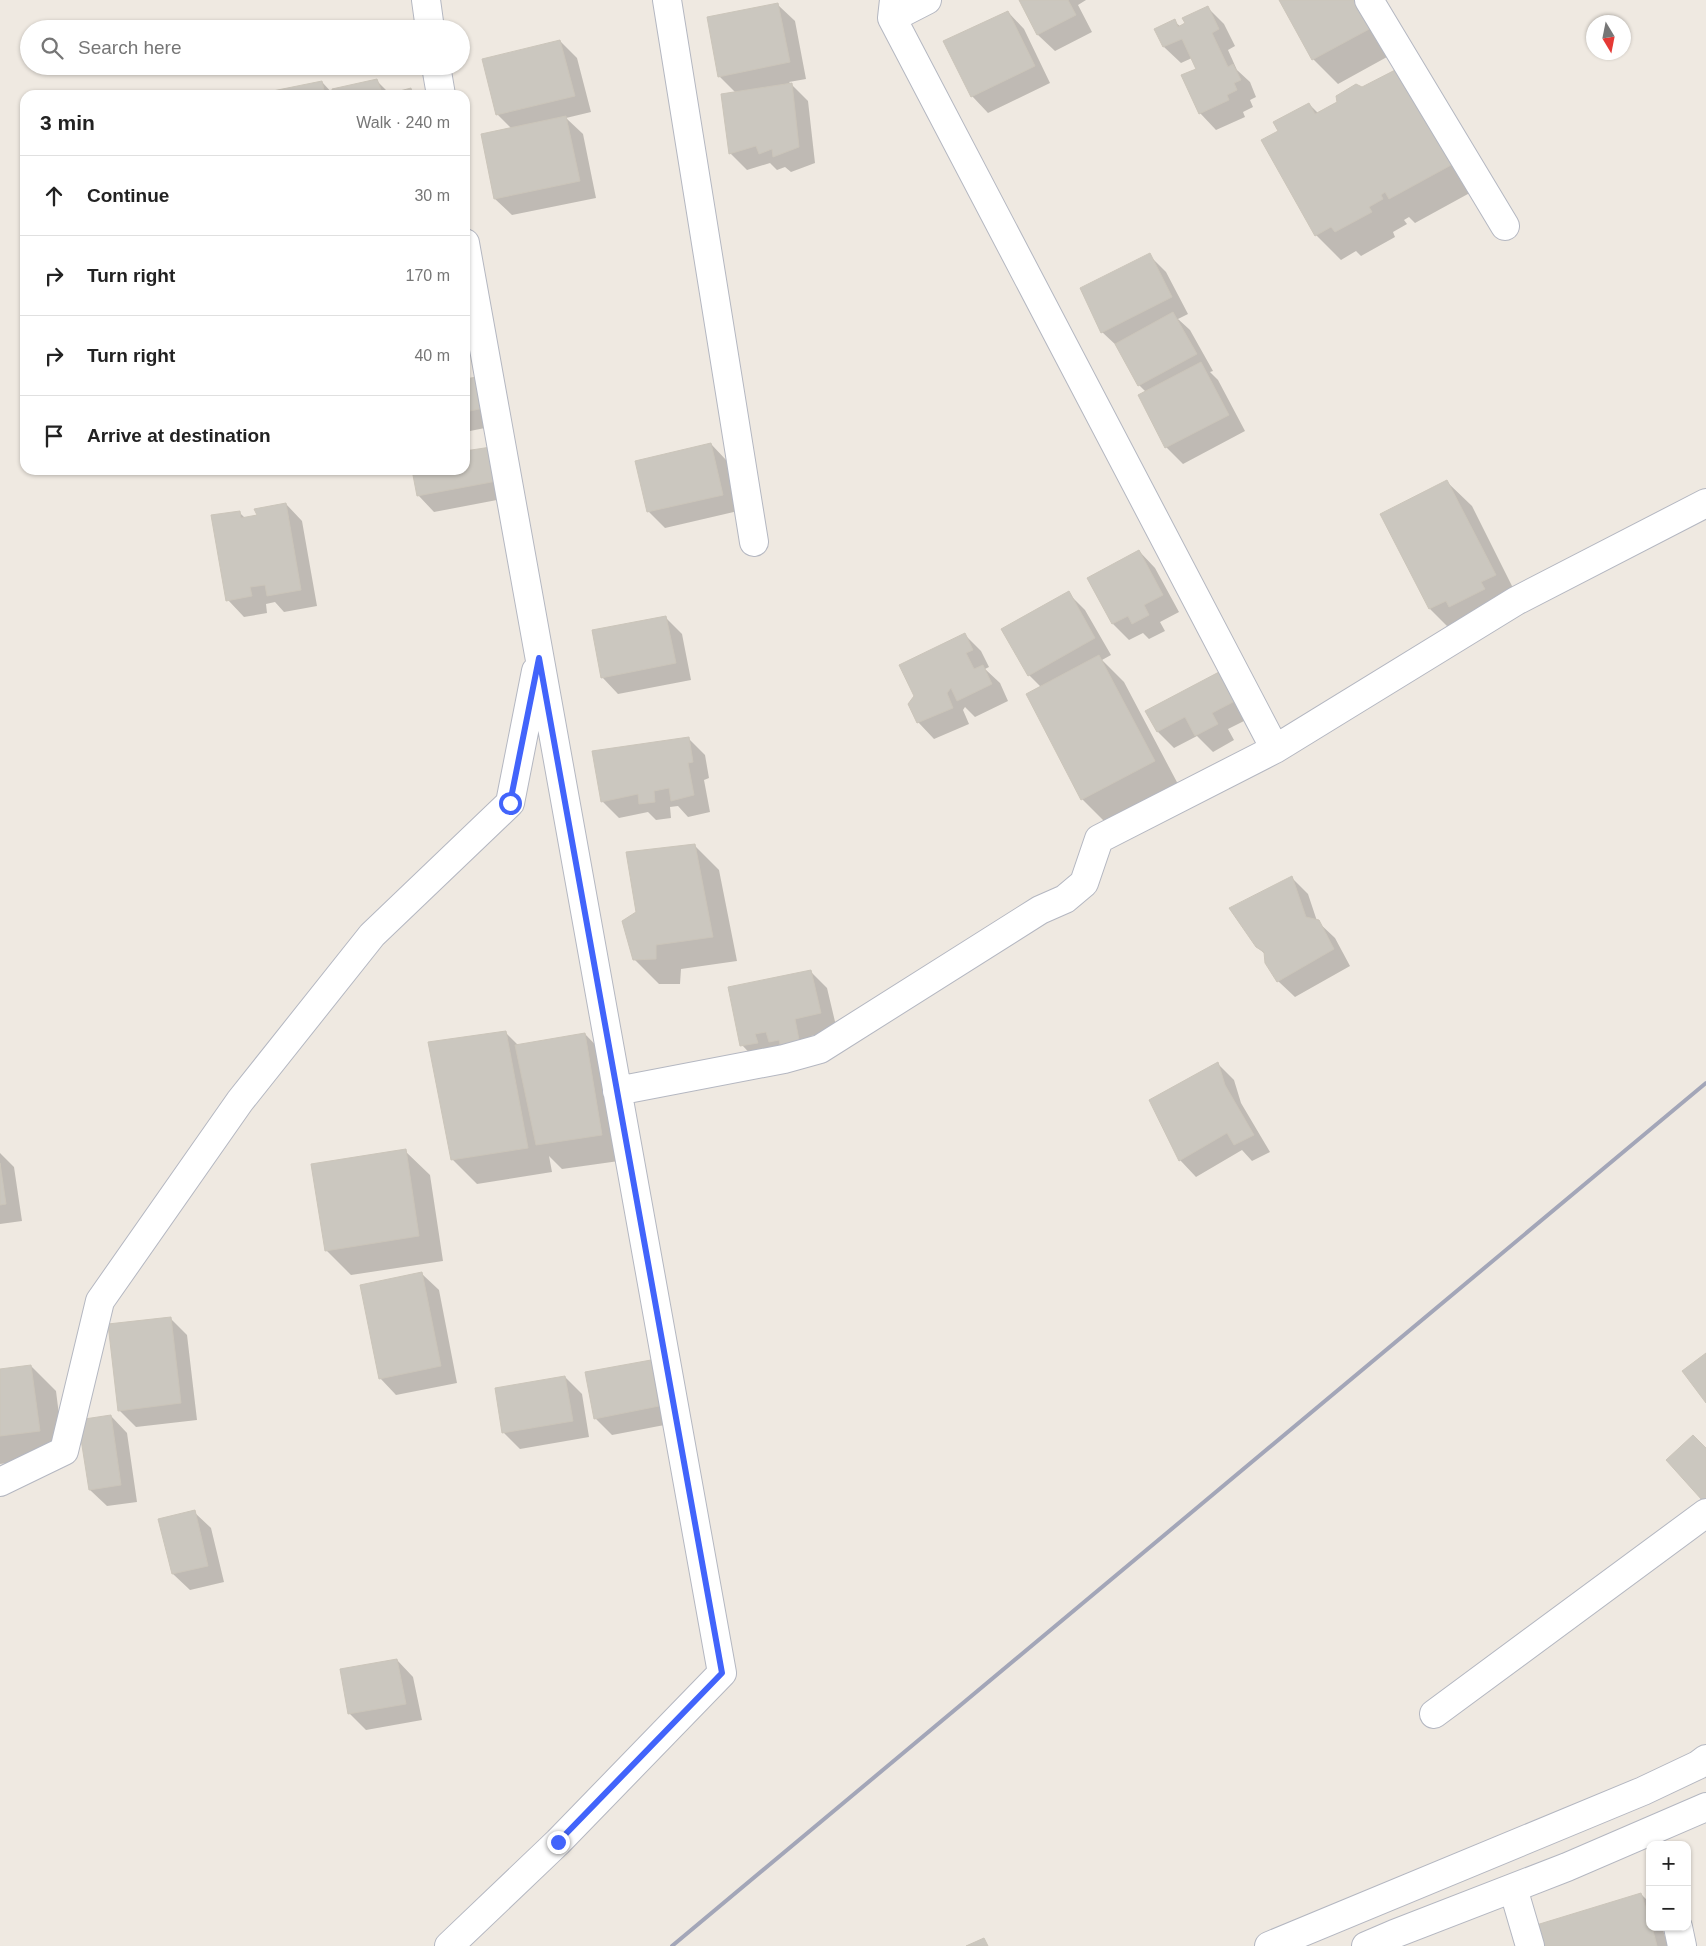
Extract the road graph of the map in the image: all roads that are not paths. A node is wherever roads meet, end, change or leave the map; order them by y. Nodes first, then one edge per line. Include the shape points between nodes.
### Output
1 (426, 0) edge
2 (667, 0) edge
3 (928, 0) edge
4 (1369, 0) edge
5 (893, 9) edge
6 (429, 20) edge
7 (438, 75) edge
8 (440, 90) edge
9 (1505, 226) dead end
10 (470, 271) edge
11 (1706, 503) edge
12 (754, 542) dead end
13 (539, 658) junction
14 (1276, 749) junction
15 (617, 1091) junction
16 (0, 1482) edge
17 (1706, 1513) edge
18 (1434, 1714) dead end
19 (1706, 1759) edge
20 (1643, 1791) junction
21 (1706, 1807) edge
22 (1654, 1837) edge
23 (1513, 1888) junction
24 (1385, 1899) junction
25 (1679, 1931) edge
26 (1395, 1940) edge
27 (449, 1946) edge
28 (1269, 1946) edge
29 (1366, 1946) edge
30 (1530, 1946) edge
31 (1682, 1946) edge

1 - 6 street
2 - 12 street
3 - 5 street
4 - 9 street
5 - 14 street
7 - 8 street
10 - 13 street
11 - 14 street via 1516,600
13 - 15 street
13 - 16 street via 510,803 372,935 240,1101 100,1301 64,1451
14 - 15 street via 1099,839 1084,883 1065,898 1040,910 820,1049
15 - 27 street via 722,1673 558,1842
17 - 18 street
19 - 20 street
20 - 22 street
20 - 24 street
21 - 22 street
22 - 23 street
23 - 26 street
23 - 30 street
24 - 26 street
24 - 28 street
25 - 31 street
26 - 29 street

